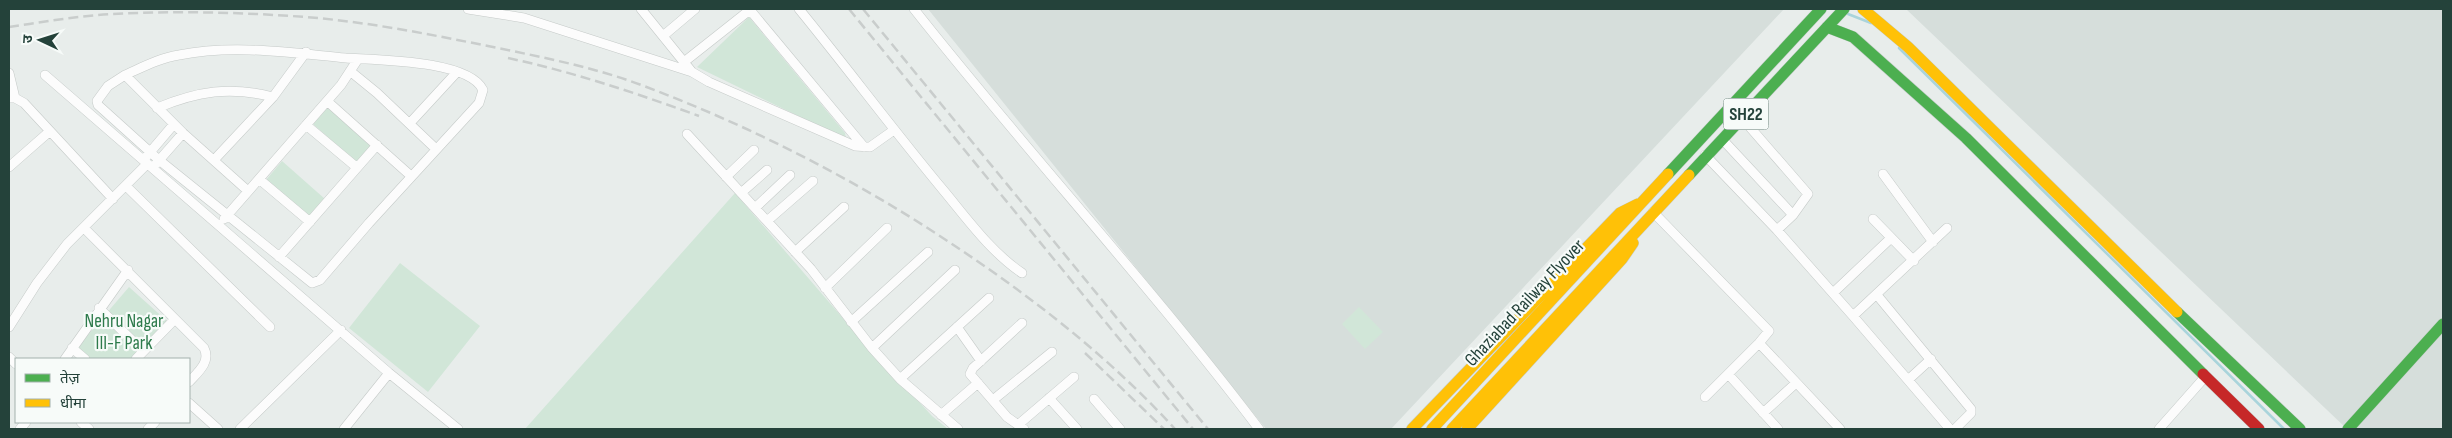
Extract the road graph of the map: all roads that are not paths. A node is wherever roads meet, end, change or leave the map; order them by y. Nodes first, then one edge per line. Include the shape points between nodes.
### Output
1 (468, 9) edge
2 (642, 9) edge
3 (695, 9) edge
4 (750, 9) edge
5 (799, 9) edge
6 (914, 9) edge
7 (1821, 9) edge
8 (1844, 9) edge
9 (1863, 9) edge
10 (524, 14) edge
11 (1827, 27) junction
12 (663, 36) junction
13 (306, 52) junction
14 (358, 58) junction
15 (684, 62) junction
16 (350, 71) junction
17 (457, 72) junction
18 (692, 72) junction
19 (9, 73) edge
20 (45, 75) dead end
21 (125, 75) junction
22 (272, 97) junction
23 (12, 98) edge
24 (327, 101) junction
25 (157, 108) junction
26 (1742, 118) junction
27 (410, 122) junction
28 (174, 124) junction
29 (306, 125) junction
30 (894, 130) junction
31 (50, 131) junction
32 (183, 133) junction
33 (688, 134) dead end
34 (1722, 139) junction
35 (377, 145) junction
36 (1696, 146) junction
37 (864, 147) junction
38 (436, 149) junction
39 (754, 150) dead end
40 (150, 152) junction
41 (1706, 156) junction
42 (159, 160) junction
43 (214, 160) junction
44 (147, 165) junction
45 (9, 167) edge
46 (356, 169) junction
47 (767, 170) dead end
48 (1883, 174) dead end
49 (790, 175) dead end
50 (411, 176) junction
51 (726, 177) junction
52 (259, 179) junction
53 (813, 181) dead end
54 (126, 186) junction
55 (248, 191) junction
56 (741, 193) junction
57 (113, 199) junction
58 (1644, 201) junction
59 (844, 207) dead end
60 (755, 208) junction
61 (1793, 215) junction
62 (226, 216) junction
63 (1650, 216) junction
64 (1873, 220) dead end
65 (767, 221) junction
66 (310, 222) junction
67 (219, 225) junction
68 (84, 228) junction
69 (887, 228) dead end
70 (1947, 228) dead end
71 (1777, 230) junction
72 (1892, 238) junction
73 (1933, 242) junction
74 (796, 252) junction
75 (928, 252) dead end
76 (278, 257) junction
77 (1914, 261) junction
78 (128, 270) junction
79 (955, 270) dead end
80 (1022, 273) dead end
81 (825, 288) junction
82 (1833, 293) junction
83 (1877, 294) junction
84 (989, 298) dead end
85 (99, 308) junction
86 (1853, 316) junction
87 (175, 319) junction
88 (851, 322) junction
89 (1022, 323) dead end
90 (2443, 324) edge
91 (9, 327) edge
92 (270, 327) dead end
93 (957, 327) junction
94 (341, 330) junction
95 (1759, 344) junction
96 (72, 348) junction
97 (872, 348) junction
98 (144, 352) junction
99 (1052, 352) dead end
100 (66, 358) edge
101 (84, 358) edge
102 (137, 358) edge
103 (1931, 359) junction
104 (981, 361) junction
105 (389, 373) junction
106 (1728, 374) junction
107 (1074, 377) dead end
108 (2205, 377) junction
109 (900, 379) junction
110 (1908, 380) junction
111 (190, 381) edge
112 (978, 383) junction
113 (1796, 383) junction
114 (1705, 397) dead end
115 (1049, 398) junction
116 (993, 400) junction
117 (1094, 400) dead end
118 (190, 404) edge
119 (1763, 413) junction
120 (941, 415) junction
121 (1022, 427) edge
122 (1415, 428) edge
123 (218, 429) edge
124 (240, 429) edge
125 (344, 429) edge
126 (458, 429) edge
127 (958, 429) edge
128 (1077, 429) edge
129 (1120, 429) edge
130 (1260, 429) edge
131 (1432, 429) edge
132 (1452, 429) edge
133 (1467, 429) edge
134 (1778, 429) edge
135 (1840, 429) edge
136 (1950, 429) edge
137 (1955, 429) edge
138 (2159, 429) edge
139 (2259, 429) edge
140 (2300, 429) edge
141 (2348, 429) edge

1 - 10 street
2 - 12 street
3 - 12 street
4 - 15 street
4 - 37 street
5 - 30 street
6 - 130 street via 977,88 1095,224
7 - 36 main road, SH22
8 - 11 main road, SH22
9 - 140 main road via 1908,46
10 - 18 street
11 - 26 main road, SH22
11 - 108 main road via 1853,37 1966,138
12 - 15 street
13 - 14 street
13 - 21 street via 243,50 195,53 159,60
13 - 22 street
14 - 16 street
14 - 17 street via 421,64
15 - 18 street
16 - 24 street
16 - 27 street
17 - 27 street
17 - 38 street via 481,85 482,99
18 - 37 street via 855,146
19 - 23 street
20 - 44 street
21 - 25 street
21 - 40 street via 108,86 97,101 98,105
22 - 25 street via 228,90 194,94
22 - 43 street
23 - 31 street via 24,103
24 - 29 street
24 - 35 street
25 - 28 street
26 - 34 main road, SH22
26 - 61 street via 1806,190 1807,196
27 - 38 street
28 - 32 street
28 - 40 street
29 - 46 street
29 - 52 street
30 - 37 street via 870,147
30 - 80 street via 999,255
31 - 45 street
31 - 57 street
32 - 42 street
32 - 43 street
33 - 51 street
34 - 41 main road, SH22
34 - 61 street
35 - 46 street
35 - 50 street
36 - 41 street
36 - 58 main road, SH22
38 - 50 street
39 - 51 street
40 - 42 street
40 - 44 street
41 - 63 main road, SH22
41 - 71 street
42 - 44 street
42 - 62 street
43 - 55 street
44 - 54 street
44 - 67 street
46 - 66 street
47 - 56 street
48 - 73 street
49 - 60 street
50 - 76 street via 316,283 307,280
51 - 56 street
52 - 55 street
52 - 66 street
53 - 65 street
54 - 57 street
54 - 92 street
55 - 62 street
56 - 60 street
57 - 68 street
58 - 122 main road via 1620,213
58 - 131 main road, Ghaziabad Railway Flyover / SH22
59 - 74 street
60 - 65 street
61 - 71 street
62 - 67 street
62 - 76 street
63 - 95 street via 1768,328
63 - 132 main road, Ghaziabad Railway Flyover / SH22
63 - 133 main road via 1622,259
64 - 72 street
65 - 74 street
66 - 76 street
67 - 94 street
68 - 78 street
68 - 91 street via 54,261
69 - 81 street
70 - 73 street
71 - 82 street
72 - 77 street
72 - 82 street
73 - 77 street
74 - 81 street
75 - 88 street
77 - 83 street
78 - 85 street
78 - 87 street
79 - 97 street
81 - 88 street
82 - 86 street
83 - 86 street
83 - 103 street
84 - 93 street
85 - 96 street
85 - 98 street
86 - 110 street
87 - 98 street
87 - 111 street via 206,352 205,364
88 - 97 street
89 - 104 street
90 - 141 main road
93 - 104 street
93 - 109 street
94 - 105 street
94 - 124 street
95 - 106 street
95 - 113 street
96 - 100 street
96 - 101 street
97 - 109 street
98 - 102 street
99 - 116 street
103 - 110 street
103 - 137 street via 1971,409 1972,413
104 - 112 street via 970,374
105 - 125 street
105 - 126 street
106 - 114 street
106 - 119 street
107 - 115 street
108 - 138 street
108 - 139 main road
109 - 120 street
110 - 136 street
112 - 116 street
112 - 120 street
113 - 119 street
113 - 135 street
115 - 121 street
115 - 128 street
116 - 121 street via 1007,417
117 - 129 street
118 - 123 street
119 - 134 street
120 - 127 street

